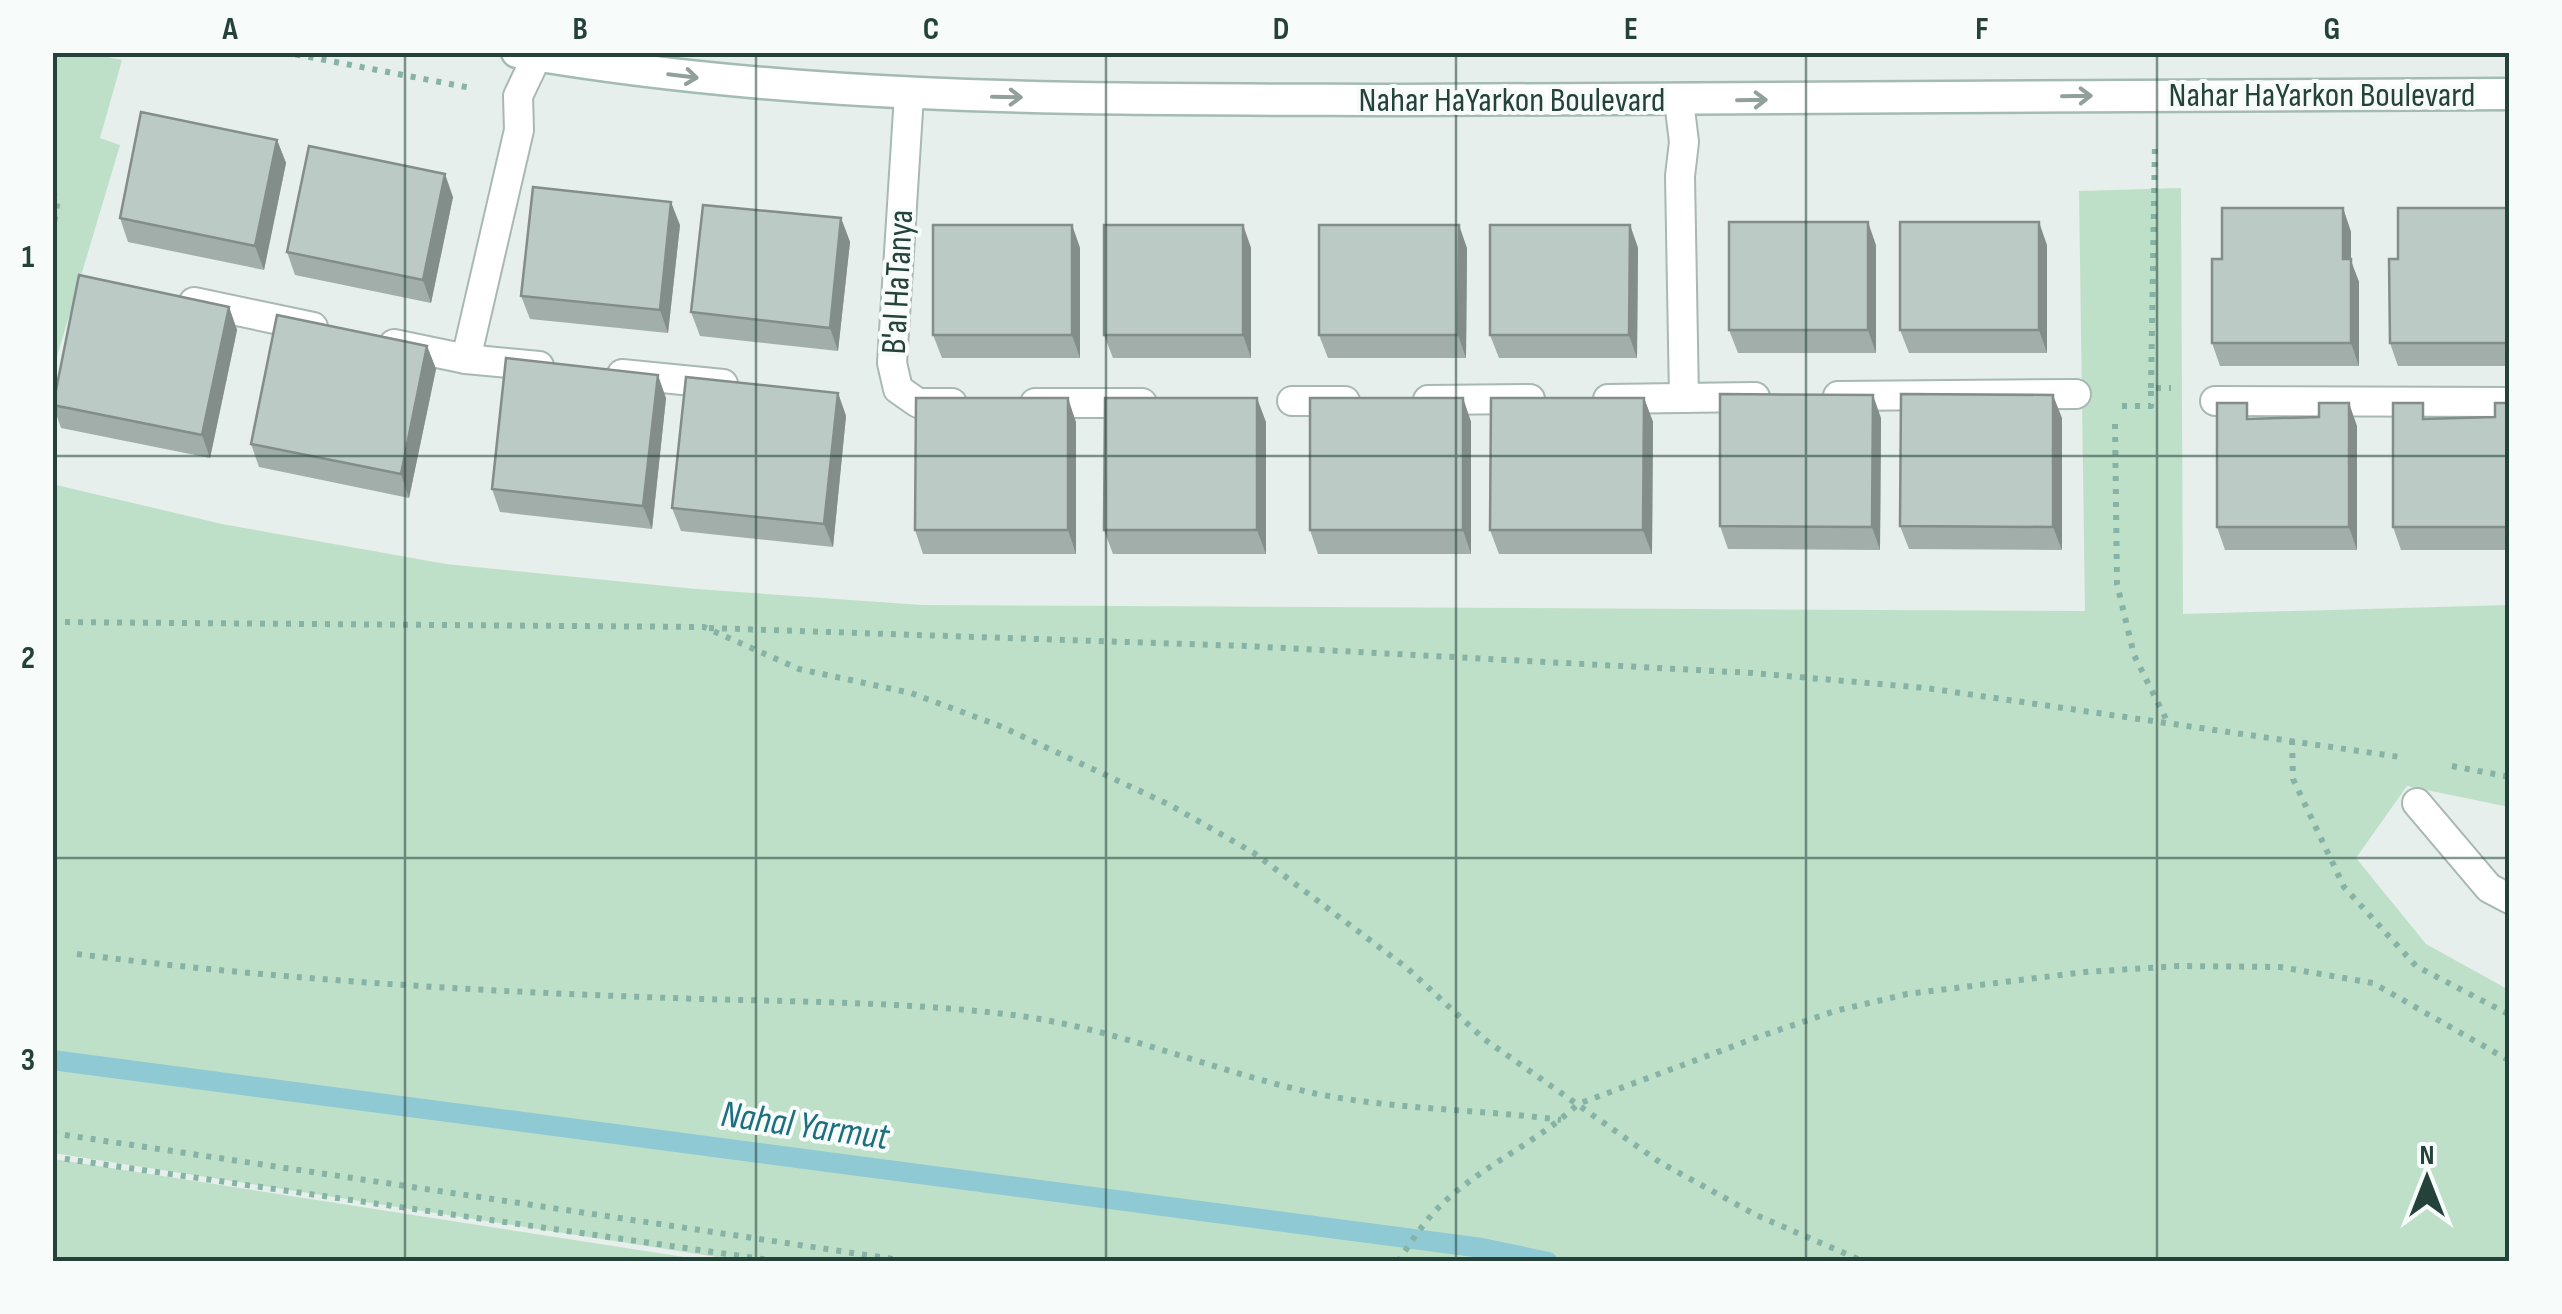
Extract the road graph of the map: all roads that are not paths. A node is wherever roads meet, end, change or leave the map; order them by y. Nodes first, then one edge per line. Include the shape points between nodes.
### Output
1 (527, 54) edge
2 (2510, 94) edge
3 (909, 95) junction
4 (1680, 101) junction
5 (176, 298) edge
6 (466, 359) junction
7 (564, 369) edge
8 (603, 372) edge
9 (760, 388) edge
10 (2076, 394) dead end
11 (1684, 398) junction
12 (972, 402) edge
13 (1008, 402) edge
14 (1176, 402) edge
15 (1292, 402) dead end
16 (2215, 402) edge
17 (2510, 402) edge
18 (2417, 803) dead end
19 (2510, 899) edge

1 -> 3 main road, Nahar HaYarkon Boulevard via 770,87
1 - 6 lane via 519,130
4 -> 2 main road, Nahar HaYarkon Boulevard
3 -> 4 main road, Nahar HaYarkon Boulevard
3 - 12 lane, B'al HaTanya via 892,364 898,389 918,402
4 - 11 lane
5 - 6 lane
6 - 7 lane
8 - 9 lane
10 - 11 lane
11 - 15 lane
13 - 14 lane
16 - 17 lane
18 - 19 lane via 2489,888

